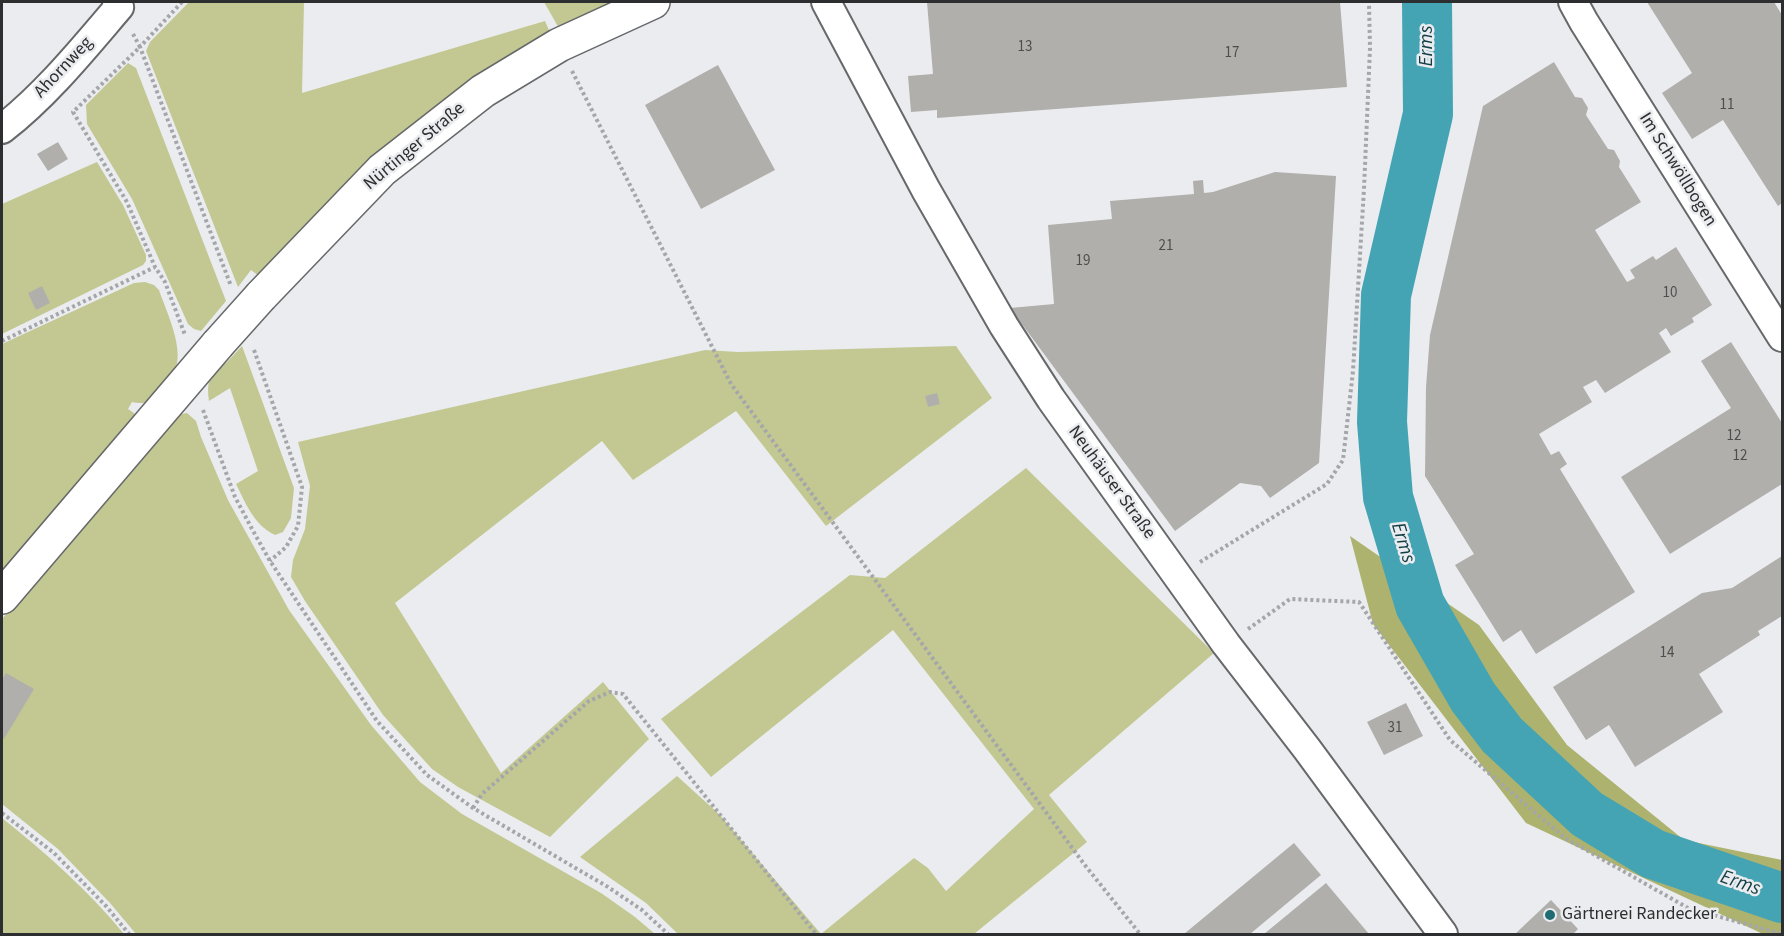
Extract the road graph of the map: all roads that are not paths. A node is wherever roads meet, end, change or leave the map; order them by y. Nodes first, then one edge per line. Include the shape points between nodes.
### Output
1 (652, 2) edge
2 (826, 2) edge
3 (1573, 2) edge
4 (118, 4) edge
5 (2, 129) edge
6 (1782, 337) edge
7 (2, 597) edge
8 (1443, 934) edge

1 - 7 street, Nürtinger Straße, bridge via 559,45 483,91 382,170 246,292 218,344
2 - 8 street, Neuhäuser Straße via 1004,326 1063,417 1226,644
3 - 6 street, Im Schwöllbogen
4 - 5 street, Ahornweg via 49,85

